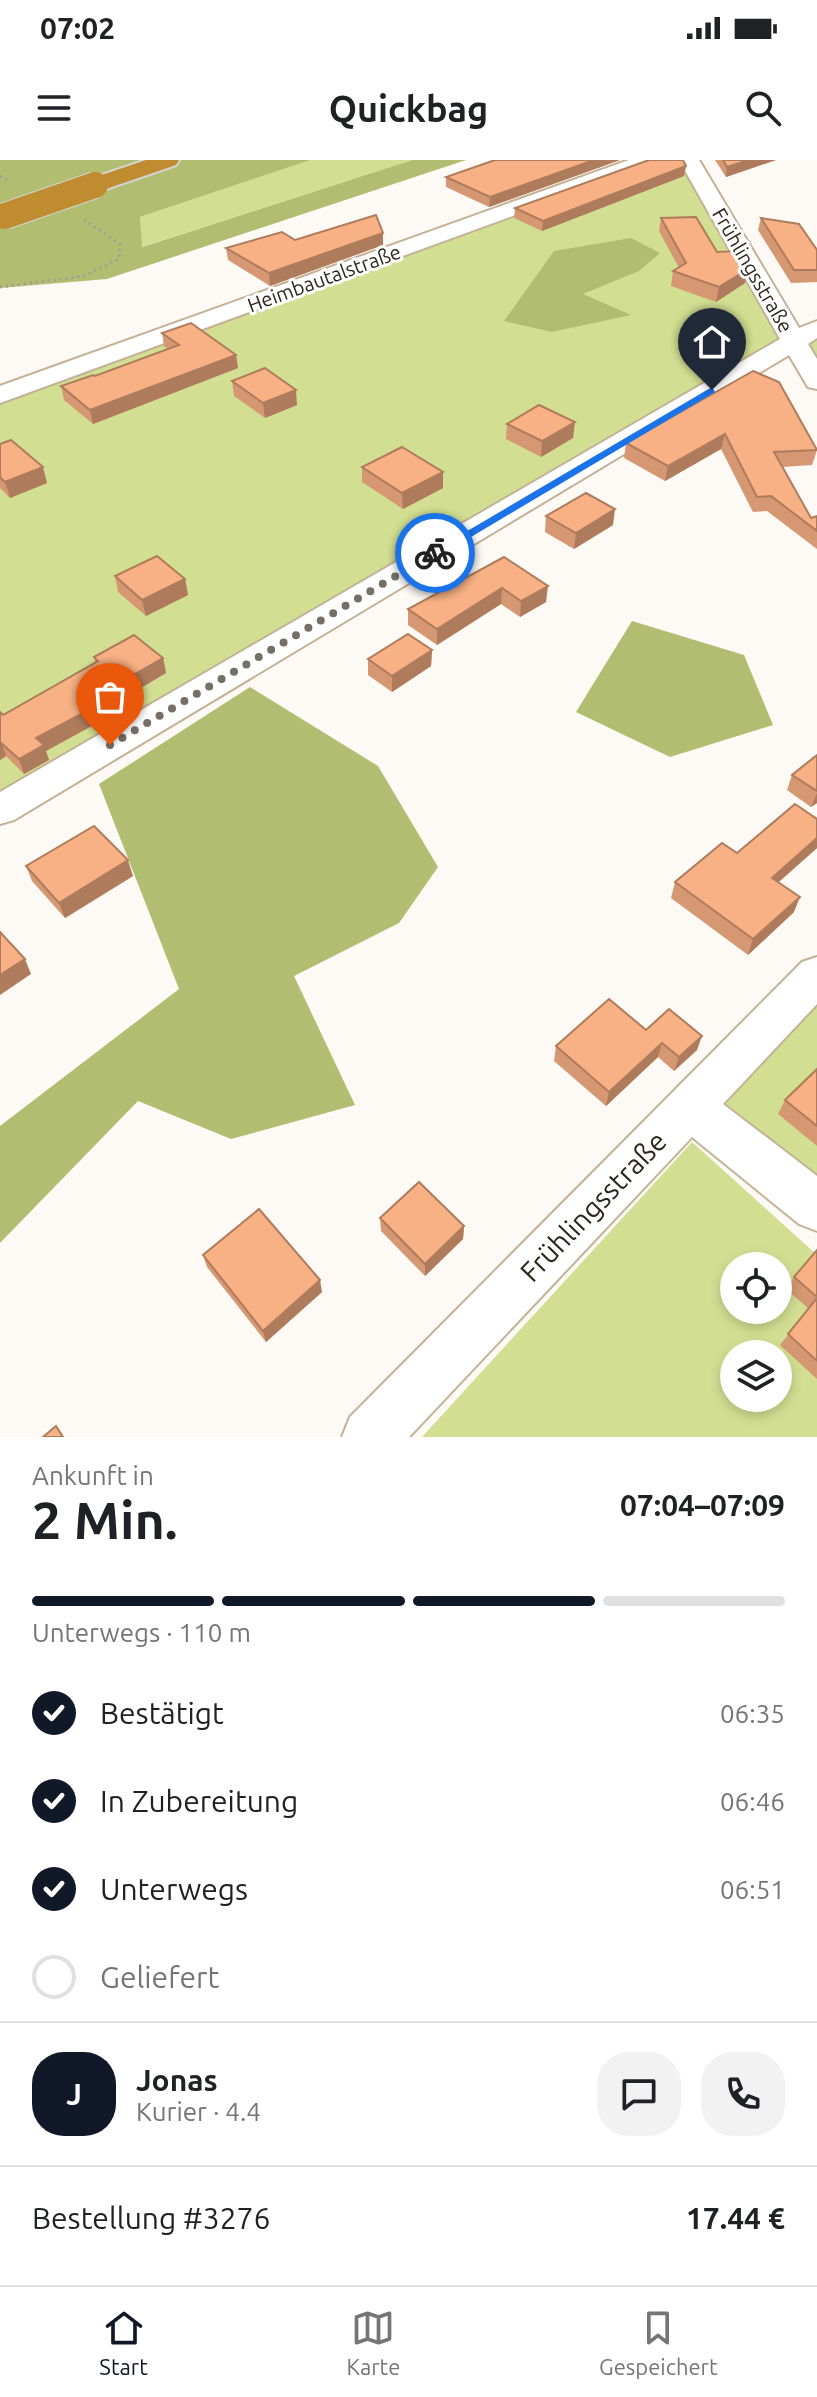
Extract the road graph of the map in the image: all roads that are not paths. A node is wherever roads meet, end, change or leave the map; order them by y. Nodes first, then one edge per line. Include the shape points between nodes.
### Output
1 (122, 160) edge
2 (168, 160) edge
3 (648, 160) edge
4 (689, 160) edge
5 (84, 181) junction
6 (5, 205) edge
7 (806, 335) edge
8 (817, 381) edge
9 (0, 395) edge
10 (0, 810) edge
11 (817, 975) edge
12 (689, 1106) junction
13 (817, 1207) edge
14 (370, 1437) edge

1 - 5 highway
2 - 5 highway
3 - 9 street, Heimbautalstraße
4 - 7 street, Frühlingsstraße
5 - 6 highway, bridge
7 - 8 street, Frühlingsstraße
7 - 10 street
11 - 12 street, Frühlingsstraße
12 - 13 street
12 - 14 street, Frühlingsstraße

